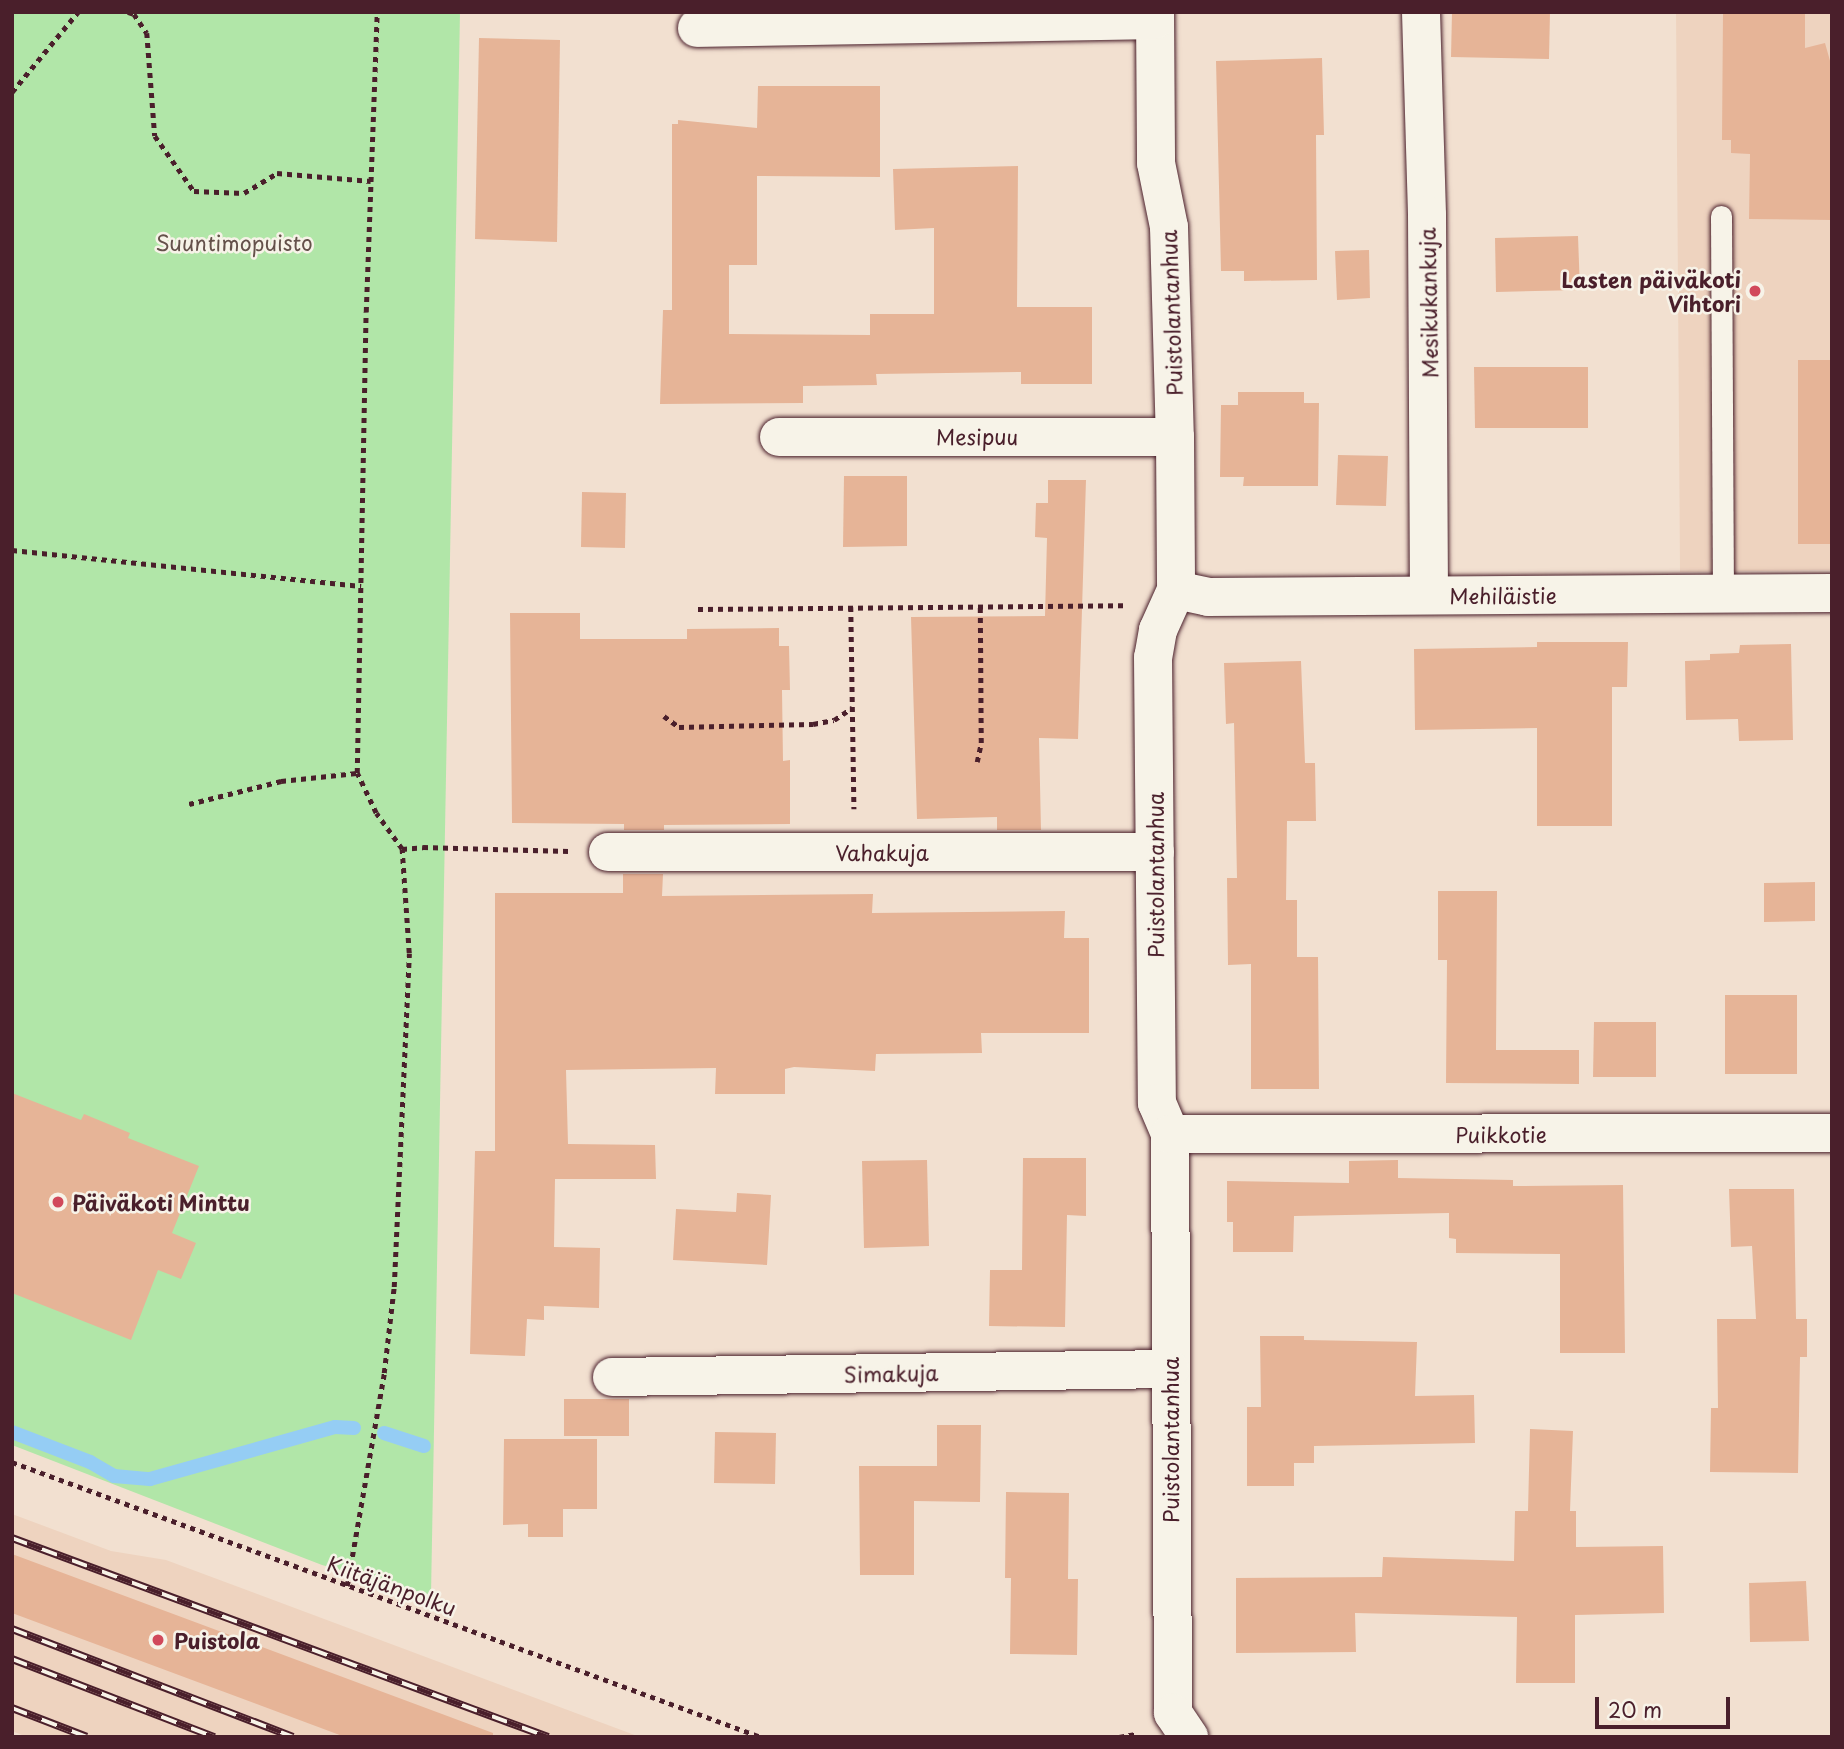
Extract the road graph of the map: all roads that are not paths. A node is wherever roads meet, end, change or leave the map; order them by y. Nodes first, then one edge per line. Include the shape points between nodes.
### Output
1 (1421, 12) edge
2 (1155, 16) edge
3 (697, 28) dead end
4 (1721, 216) dead end
5 (779, 437) dead end
6 (1175, 437) junction
7 (1176, 590) junction
8 (1832, 593) edge
9 (1429, 594) junction
10 (1723, 594) junction
11 (608, 852) road end
12 (1155, 852) junction
13 (1832, 1133) edge
14 (1170, 1134) junction
15 (1170, 1369) junction
16 (612, 1377) dead end
17 (1189, 1737) edge

1 - 9 street, Mesikukankuja
2 - 3 street
2 - 6 street, Puistolantanhua via 1156,163 1169,227
4 - 10 lane
5 - 6 street, Mesipuu
6 - 7 street, Puistolantanhua
7 - 9 street, Mehiläistie via 1208,597
7 - 12 street, Puistolantanhua via 1158,630 1153,657
8 - 10 street, Mehiläistie
9 - 10 street, Mehiläistie
11 - 12 street, Vahakuja
12 - 14 street, Puistolantanhua via 1157,1103
13 - 14 street, Puikkotie
14 - 15 street, Puistolantanhua
15 - 16 street, Simakuja
15 - 17 street, Puistolantanhua via 1173,1713

